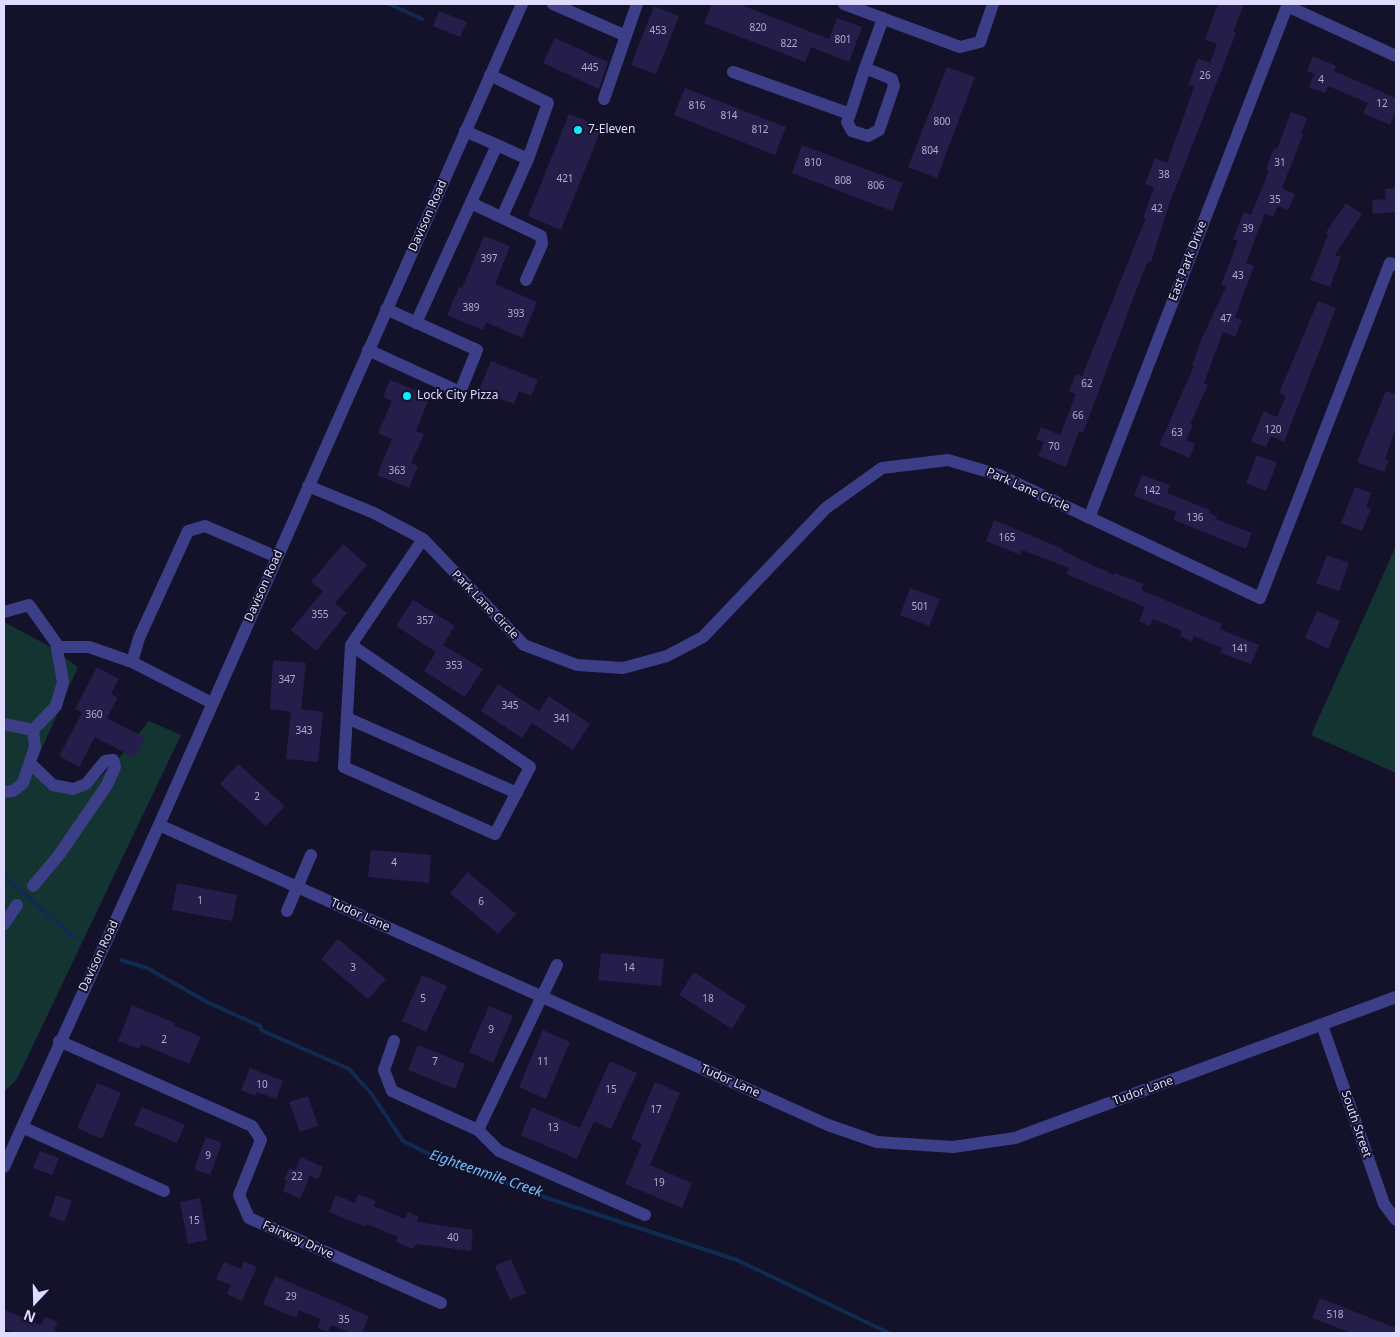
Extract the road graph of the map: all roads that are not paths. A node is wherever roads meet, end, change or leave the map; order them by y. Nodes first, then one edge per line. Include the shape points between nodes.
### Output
1 (522, 4) edge
2 (553, 4) edge
3 (637, 4) edge
4 (844, 4) edge
5 (993, 4) edge
6 (1288, 5) edge
7 (883, 18) junction
8 (626, 36) junction
9 (1396, 56) edge
10 (866, 68) junction
11 (733, 72) dead end
12 (490, 75) junction
13 (604, 99) dead end
14 (850, 114) junction
15 (465, 131) junction
16 (498, 145) junction
17 (528, 159) junction
18 (471, 203) junction
19 (502, 217) junction
20 (1396, 266) edge
21 (526, 280) dead end
22 (386, 309) junction
23 (416, 322) junction
24 (368, 350) junction
25 (308, 486) junction
26 (1089, 518) junction
27 (423, 539) junction
28 (277, 557) junction
29 (4, 612) edge
30 (351, 646) junction
31 (57, 647) junction
32 (132, 662) junction
33 (212, 704) junction
34 (347, 718) junction
35 (4, 724) edge
36 (33, 730) junction
37 (31, 764) junction
38 (4, 792) edge
39 (517, 793) junction
40 (159, 825) junction
41 (311, 855) dead end
42 (33, 886) dead end
43 (297, 887) junction
44 (17, 905) dead end
45 (287, 911) dead end
46 (4, 924) edge
47 (557, 965) dead end
48 (541, 996) junction
49 (1396, 997) edge
50 (1322, 1025) junction
51 (59, 1041) junction
52 (394, 1041) dead end
53 (22, 1126) junction
54 (478, 1130) junction
55 (4, 1167) edge
56 (164, 1191) dead end
57 (645, 1215) dead end
58 (1396, 1220) edge
59 (441, 1303) dead end

1 - 12 street, Davison Road
2 - 8 street
3 - 8 street
4 - 7 street
5 - 7 street via 980,42 960,47
6 - 9 street
6 - 26 street, East Park Drive
7 - 10 street
8 - 13 street
10 - 14 street
10 - 14 street via 892,79 894,86 879,130 868,136 852,131 847,122
11 - 14 street
12 - 15 street, Davison Road
12 - 17 street via 548,103
15 - 16 street
15 - 22 street, Davison Road
16 - 17 street
16 - 18 street
17 - 19 street
18 - 19 street
18 - 23 street
19 - 21 street via 540,236 542,244
20 - 26 street, Park Lane Circle via 1390,263 1260,598
22 - 23 street
22 - 24 street, Davison Road
23 - 24 street via 477,350 460,392
24 - 25 street, Davison Road
25 - 27 street, Park Lane Circle via 374,513
25 - 28 street, Davison Road
26 - 27 street, Park Lane Circle via 999,476 948,460 882,468 826,508 703,637 667,656 623,668 577,665 524,645
27 - 30 street
28 - 32 street via 205,526 188,532 139,638
28 - 33 street, Davison Road
29 - 31 street via 29,605
30 - 34 street
30 - 39 street via 530,767
31 - 32 street via 89,647
31 - 36 street via 63,682 56,706
32 - 33 street
33 - 40 street, Davison Road
34 - 39 street
34 - 39 street via 344,767 495,834
35 - 36 street
36 - 37 street via 35,747
37 - 38 street via 24,783
37 - 42 street via 53,785 73,789 86,784 105,761 113,760 115,767 107,785 59,855
40 - 43 street, Tudor Lane
40 - 51 street, Davison Road
41 - 43 street
43 - 45 street
43 - 48 street, Tudor Lane
44 - 46 street
47 - 48 street
48 - 50 street, Tudor Lane via 828,1125 878,1142 953,1147 1015,1138
48 - 54 street
49 - 50 street, Tudor Lane
50 - 58 street, South Street via 1384,1204
51 - 53 street, Davison Road
51 - 59 street, Fairway Drive via 252,1126 261,1140 239,1195 249,1218
52 - 54 street via 384,1070 392,1091
53 - 55 street, Davison Road
53 - 56 street
54 - 57 street via 499,1151

